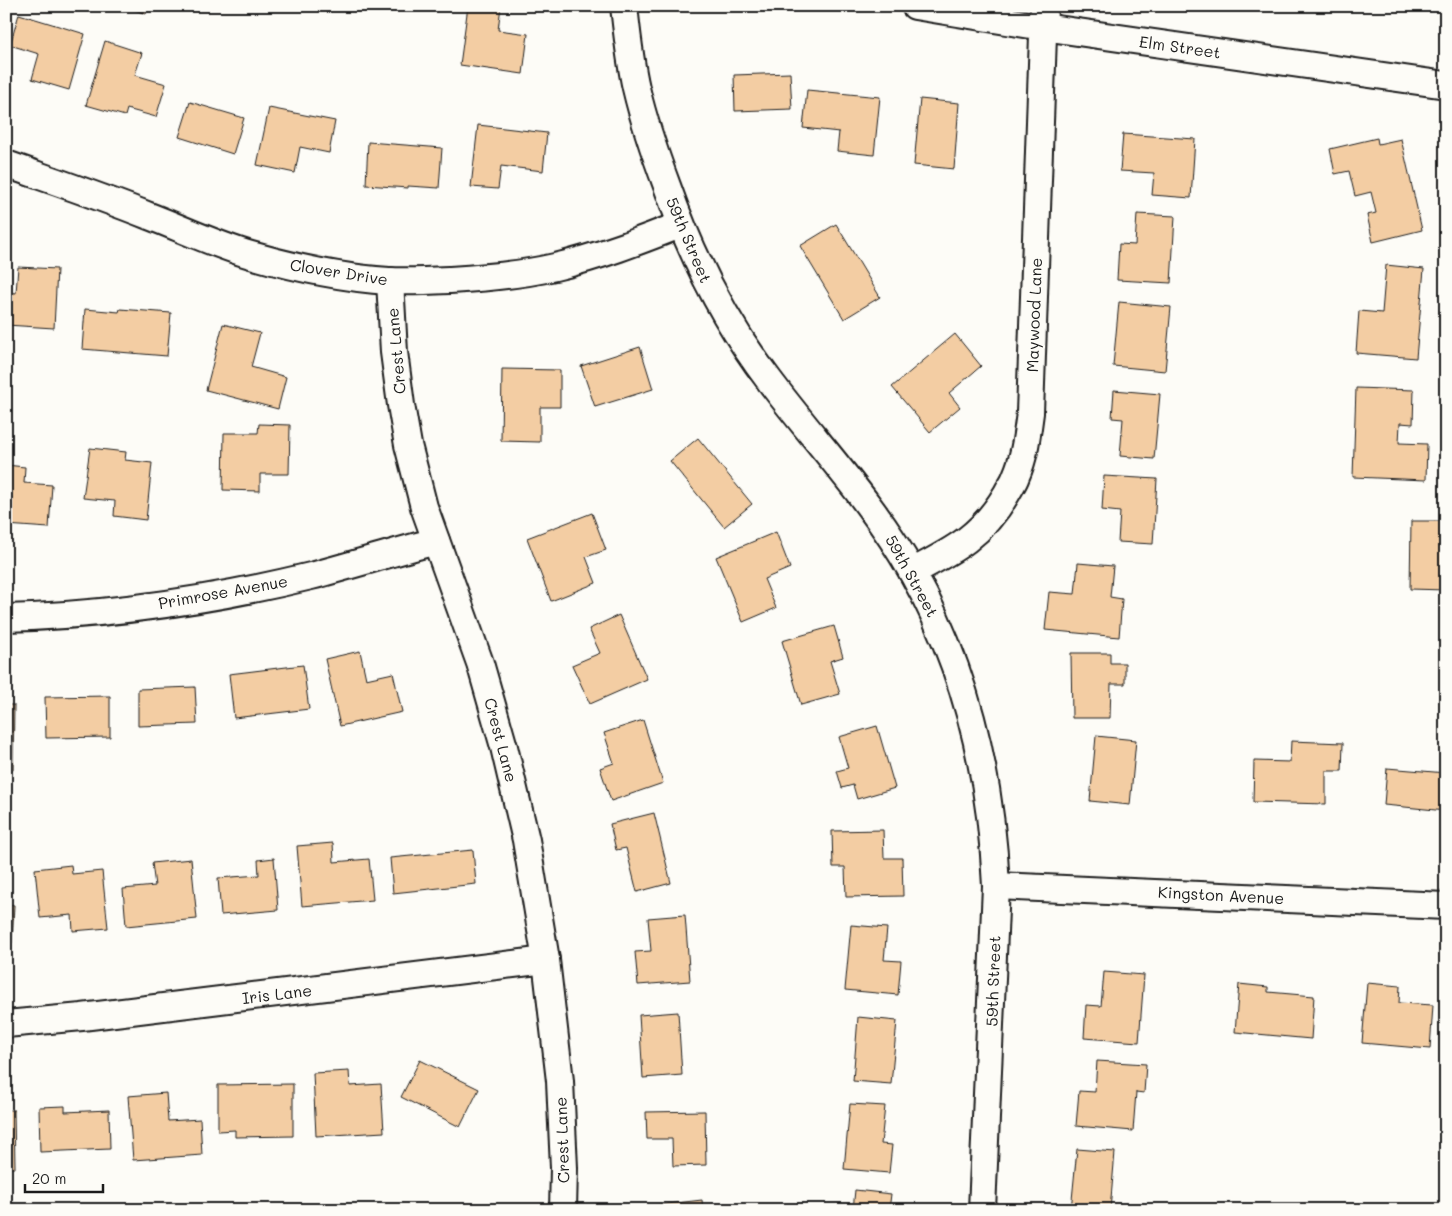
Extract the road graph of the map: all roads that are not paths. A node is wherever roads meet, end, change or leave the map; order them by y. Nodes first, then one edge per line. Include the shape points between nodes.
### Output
1 (624, 6) edge
2 (915, 6) edge
3 (1044, 17) edge
4 (1446, 85) edge
5 (6, 164) edge
6 (680, 225) junction
7 (390, 281) junction
8 (436, 541) junction
9 (912, 572) junction
10 (6, 618) edge
11 (996, 886) junction
12 (1446, 906) edge
13 (546, 960) junction
14 (6, 1024) edge
15 (563, 1210) edge
16 (982, 1210) edge

1 - 6 street, 59th Street via 636,86 651,143
2 - 3 street, Elm Street
3 - 4 street, Elm Street
3 - 9 street, Maywood Lane via 1030,413 1025,447 1016,477 997,509 977,532 951,552
5 - 7 street, Clover Drive via 249,254 323,272
6 - 7 street, Clover Drive via 593,257 519,274
6 - 9 street, 59th Street via 706,282 748,351 887,531
7 - 8 street, Crest Lane via 402,413 424,507
8 - 10 street, Primrose Avenue via 311,576 210,596 93,613
8 - 13 street, Crest Lane via 480,663 504,747 526,840
9 - 11 street, 59th Street via 946,643 975,728 988,795
11 - 12 street, Kingston Avenue
11 - 16 street, 59th Street
13 - 14 street, Iris Lane
13 - 15 street, Crest Lane via 560,1081

